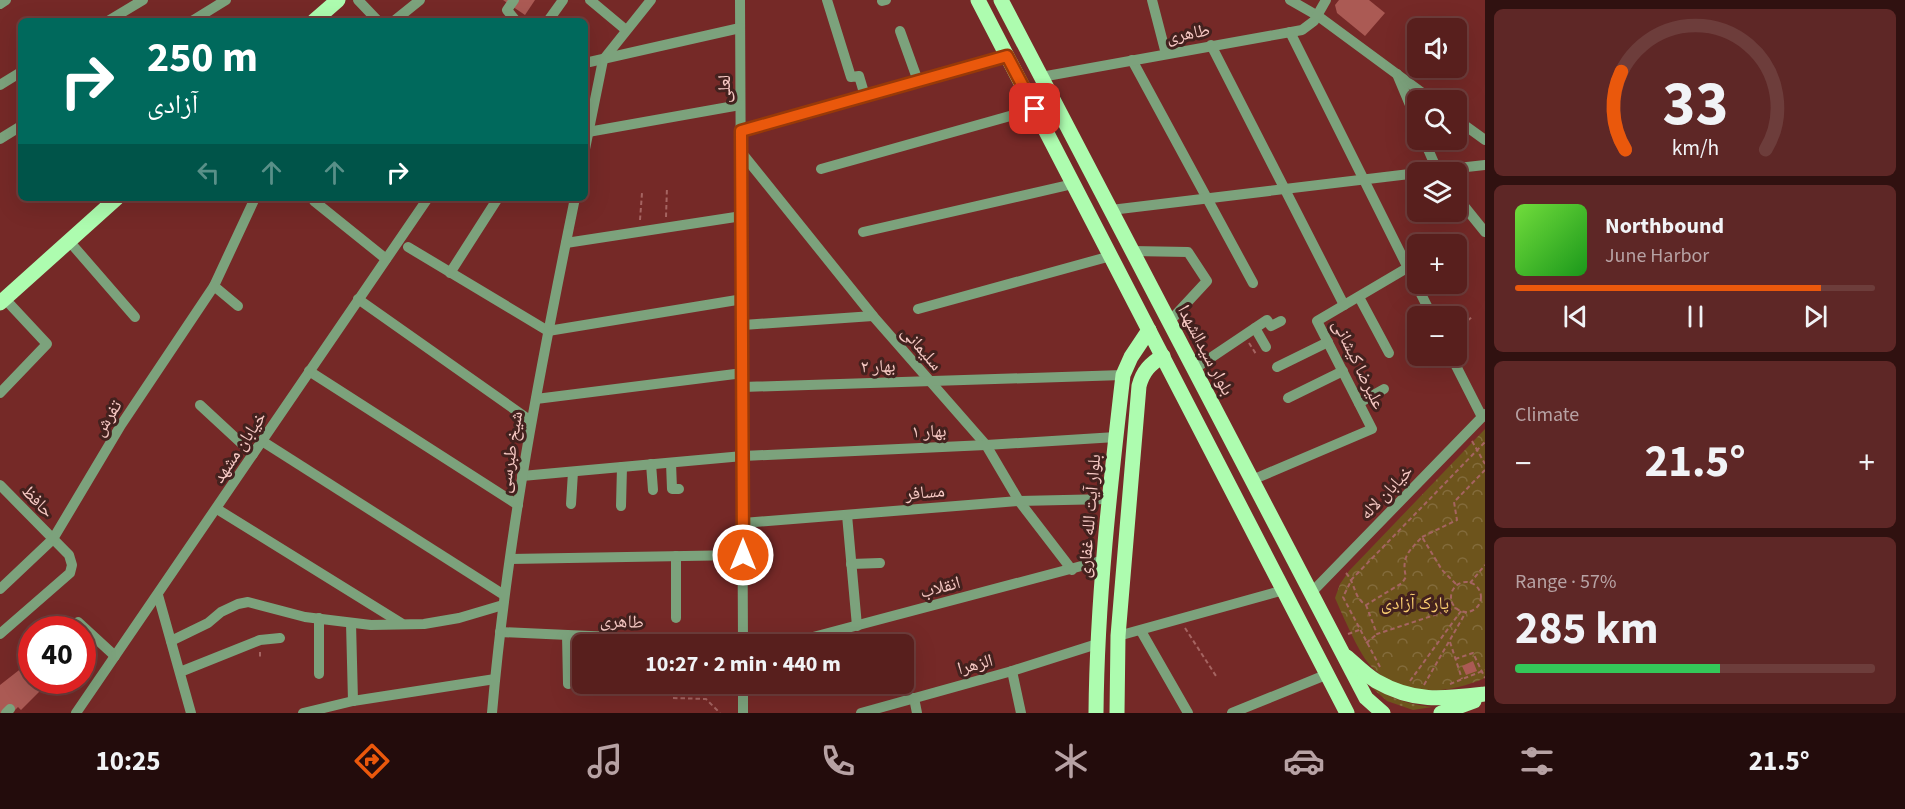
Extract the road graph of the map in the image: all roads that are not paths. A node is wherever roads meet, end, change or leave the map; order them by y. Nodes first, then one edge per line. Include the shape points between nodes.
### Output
1 (6, 0) edge
2 (143, 0) edge
3 (226, 0) edge
4 (338, 0) edge
5 (358, 0) edge
6 (420, 0) edge
7 (514, 0) edge
8 (563, 0) edge
9 (590, 0) edge
10 (651, 0) edge
11 (740, 0) edge
12 (827, 0) edge
13 (978, 0) edge
14 (1001, 0) edge
15 (1152, 0) edge
16 (1290, 0) edge
17 (1326, 0) edge
18 (0, 4) edge
19 (1318, 16) junction
20 (113, 18) edge
21 (197, 18) edge
22 (317, 18) edge
23 (371, 18) edge
24 (398, 18) edge
25 (514, 18) edge
26 (550, 18) edge
27 (740, 28) junction
28 (626, 30) junction
29 (900, 32) dead end
30 (1290, 32) junction
31 (1211, 45) junction
32 (1166, 54) junction
33 (1007, 56) junction
34 (603, 60) junction
35 (1132, 60) junction
36 (588, 62) edge
37 (18, 74) edge
38 (1397, 74) junction
39 (1041, 77) junction
40 (918, 81) junction
41 (0, 85) edge
42 (1419, 90) edge
43 (865, 96) junction
44 (1407, 98) edge
45 (740, 105) junction
46 (1035, 109) junction
47 (1467, 127) edge
48 (18, 128) edge
49 (741, 131) junction
50 (588, 132) joint
51 (0, 139) edge
52 (1485, 140) edge
53 (741, 152) junction
54 (1485, 165) edge
55 (1467, 168) edge
56 (821, 169) dead end
57 (1407, 175) edge
58 (1363, 180) junction
59 (1073, 184) junction
60 (1286, 189) junction
61 (1208, 198) junction
62 (114, 201) edge
63 (254, 201) edge
64 (314, 201) dead end
65 (426, 201) edge
66 (496, 201) edge
67 (574, 201) edge
68 (1111, 210) junction
69 (1467, 210) edge
70 (742, 216) junction
71 (863, 232) dead end
72 (1485, 232) edge
73 (69, 241) junction
74 (566, 243) junction
75 (408, 247) dead end
76 (1132, 251) junction
77 (1111, 256) junction
78 (386, 259) junction
79 (1407, 268) joint
80 (450, 273) junction
81 (1253, 283) dead end
82 (214, 286) junction
83 (1359, 297) junction
84 (358, 299) junction
85 (743, 299) junction
86 (2, 301) edge
87 (238, 306) dead end
88 (1344, 306) junction
89 (918, 309) dead end
90 (873, 316) junction
91 (135, 318) dead end
92 (1281, 321) dead end
93 (1169, 322) junction
94 (743, 325) junction
95 (1255, 328) junction
96 (1149, 330) junction
97 (548, 332) junction
98 (1328, 342) junction
99 (1266, 347) dead end
100 (1389, 353) dead end
101 (1163, 356) junction
102 (1456, 366) edge
103 (1277, 367) dead end
104 (1194, 369) junction
105 (309, 371) junction
106 (1343, 371) junction
107 (743, 373) junction
108 (1123, 375) junction
109 (928, 381) junction
110 (743, 387) junction
111 (1384, 389) dead end
112 (0, 393) edge
113 (1288, 398) dead end
114 (536, 399) junction
115 (1359, 403) junction
116 (200, 405) dead end
117 (1484, 416) edge
118 (531, 421) junction
119 (1116, 437) junction
120 (1135, 439) junction
121 (262, 441) junction
122 (986, 445) junction
123 (253, 454) junction
124 (743, 456) junction
125 (671, 463) junction
126 (651, 464) junction
127 (622, 467) junction
128 (573, 472) junction
129 (522, 476) junction
130 (1252, 480) junction
131 (0, 485) edge
132 (679, 489) dead end
133 (653, 490) dead end
134 (1109, 500) junction
135 (1018, 501) junction
136 (572, 504) dead end
137 (518, 505) junction
138 (621, 506) dead end
139 (217, 509) junction
140 (847, 515) junction
141 (743, 523) junction
142 (52, 539) junction
143 (743, 555) junction
144 (676, 556) junction
145 (510, 559) junction
146 (1104, 560) junction
147 (879, 563) dead end
148 (851, 564) junction
149 (1072, 570) junction
150 (0, 589) edge
151 (1284, 590) junction
152 (1311, 593) junction
153 (158, 595) junction
154 (504, 600) junction
155 (320, 618) junction
156 (676, 618) dead end
157 (351, 623) junction
158 (401, 623) junction
159 (857, 626) junction
160 (1140, 631) junction
161 (500, 632) junction
162 (0, 634) edge
163 (743, 634) edge
164 (826, 634) edge
165 (567, 635) junction
166 (572, 636) edge
167 (1118, 636) junction
168 (280, 638) dead end
169 (96, 639) edge
170 (171, 641) junction
171 (1097, 644) junction
172 (1342, 653) junction
173 (115, 656) junction
174 (1012, 671) junction
175 (180, 672) junction
176 (319, 674) dead end
177 (1328, 674) junction
178 (495, 679) junction
179 (568, 684) dead end
180 (743, 694) edge
181 (1485, 695) edge
182 (914, 698) junction
183 (1365, 698) junction
184 (353, 701) junction
185 (1346, 710) edge
186 (76, 713) edge
187 (191, 713) edge
188 (303, 713) edge
189 (492, 713) edge
190 (743, 713) edge
191 (861, 713) edge
192 (917, 713) edge
193 (1022, 713) edge
194 (1096, 713) edge
195 (1117, 713) edge
196 (1188, 713) edge
197 (1232, 713) edge
198 (1383, 713) edge
199 (1442, 713) edge

1 - 18 street
2 - 20 street
3 - 21 street
4 - 22 main road
5 - 23 street
6 - 24 street
7 - 25 street via 507,10
8 - 26 street
9 - 28 street
10 - 28 street
11 - 27 street, لعلی
12 - 43 street via 851,77 859,76
13 - 33 main road
14 - 39 main road, بلوار سیدالشهدا
15 - 32 street
16 - 19 street
17 - 19 street
19 - 30 street, طاهری via 1309,26
19 - 38 street
27 - 34 street
27 - 45 street, لعلی
28 - 34 street
29 - 40 street
30 - 31 street, طاهری
30 - 58 street
31 - 32 street, طاهری
31 - 60 street
32 - 35 street, طاهری
33 - 40 street
33 - 46 main road
34 - 36 street
34 - 50 street
35 - 39 street, طاهری
35 - 61 street
37 - 41 street
38 - 42 street
38 - 44 street
39 - 68 main road, بلوار سیدالشهدا
40 - 43 street
43 - 49 street
45 - 49 street, لعلی
45 - 50 street
46 - 56 street
46 - 59 main road
47 - 52 street
48 - 51 street
49 - 53 street, لعلی
53 - 70 street, لعلی
53 - 90 street, سلیمانی
54 - 55 street
57 - 58 street
58 - 60 street
58 - 79 street
59 - 71 street
59 - 77 main road
60 - 61 street
60 - 88 street
61 - 68 street
61 - 81 street
62 - 73 main road
63 - 82 street, تفرش
64 - 78 street
65 - 78 street, خیابان مشهد
66 - 80 street
67 - 74 street, شیخ طبرسی
68 - 76 main road, بلوار سیدالشهدا
69 - 72 street
70 - 74 street
70 - 85 street, لعلی
73 - 86 main road
73 - 91 street
74 - 97 street, شیخ طبرسی
75 - 80 street
76 - 77 main road
76 - 93 main road, بلوار سیدالشهدا
76 - 93 street via 1188,252 1207,281
77 - 89 street
77 - 96 main road
78 - 84 street, خیابان مشهد
79 - 83 street, علیرضا کیشانی
80 - 97 street
82 - 87 street
82 - 142 street, تفرش via 121,425
83 - 88 street, علیرضا کیشانی
83 - 100 street
84 - 105 street, خیابان مشهد
84 - 118 street
85 - 94 street, لعلی
85 - 97 street
86 - 112 street via 46,344
88 - 98 street, علیرضا کیشانی via 1317,321
90 - 94 street
90 - 109 street, سلیمانی
92 - 95 street via 1271,326 1267,320
93 - 104 main road, بلوار سیدالشهدا
94 - 107 street, لعلی
95 - 99 street
95 - 104 street
96 - 101 main road
96 - 108 main road, بلوار آیت الله غفاری
97 - 114 street, شیخ طبرسی
98 - 103 street
98 - 106 street, علیرضا کیشانی
101 - 120 main road via 1142,376
101 - 151 main road
102 - 117 street
104 - 130 main road, بلوار سیدالشهدا
105 - 121 street, خیابان مشهد
105 - 137 street
106 - 113 street
106 - 115 street, علیرضا کیشانی
107 - 110 street, لعلی
107 - 114 street
108 - 109 street, بهار ۲
108 - 119 main road, بلوار آیت الله غفاری
109 - 110 street, بهار ۲
109 - 122 street, سلیمانی
110 - 124 street, لعلی
111 - 115 street
114 - 118 street, شیخ طبرسی
115 - 130 street, علیرضا کیشانی via 1372,429
116 - 123 street
117 - 152 street, خیابان لاله
118 - 129 street, شیخ طبرسی
119 - 120 main road
119 - 122 street, بهار ۱
119 - 134 main road, بلوار آیت الله غفاری
120 - 167 main road
121 - 123 street, خیابان مشهد
121 - 154 street
122 - 124 street, بهار ۱
122 - 135 street, سلیمانی
123 - 139 street, خیابان مشهد
124 - 125 street, بهار ۱
124 - 141 street, لعلی
125 - 126 street, بهار ۱
125 - 132 street via 672,489
126 - 127 street, بهار ۱
126 - 133 street
127 - 128 street, بهار ۱
127 - 138 street
128 - 129 street, بهار ۱
128 - 136 street
129 - 137 street, شیخ طبرسی
130 - 152 main road, بلوار سیدالشهدا
131 - 142 street, حافظ
134 - 135 street, مسافر
134 - 146 main road, بلوار آیت الله غفاری
135 - 140 street, مسافر
135 - 149 street, سلیمانی
137 - 145 street, شیخ طبرسی
139 - 153 street, خیابان مشهد
139 - 158 street
140 - 141 street, مسافر
140 - 148 street
141 - 143 street, لعلی
142 - 150 street, تفرش
142 - 162 street via 69,555 70,573
143 - 144 street
143 - 163 street, لعلی
144 - 145 street
144 - 156 street
145 - 154 street, شیخ طبرسی
146 - 149 street, انقلاب
146 - 171 main road, بلوار آیت الله غفاری
147 - 148 street
148 - 159 street
149 - 159 street, انقلاب
151 - 160 street
151 - 177 main road
152 - 172 main road, بلوار سیدالشهدا
153 - 170 street
153 - 173 street, خیابان مشهد
154 - 158 street via 459,618
154 - 161 street, شیخ طبرسی
155 - 157 street
155 - 170 street via 258,604 238,604
155 - 176 street
157 - 158 street
157 - 184 street
159 - 164 street, انقلاب
160 - 167 street
160 - 196 street
161 - 165 street, طاهری
161 - 178 street, شیخ طبرسی
165 - 166 street, طاهری
165 - 179 street
167 - 195 main road
168 - 175 street via 260,640
169 - 173 street
170 - 175 street
171 - 174 street, الزهرا
171 - 194 main road, بلوار آیت الله غفاری
172 - 181 main road via 1375,680 1401,693 1427,690
172 - 183 main road, بلوار سیدالشهدا
173 - 186 street, خیابان مشهد
174 - 182 street, الزهرا
174 - 193 street
175 - 187 street
177 - 185 main road
177 - 197 street
178 - 184 street
178 - 189 street, شیخ طبرسی
180 - 190 street
181 - 199 main road
182 - 191 street, الزهرا
182 - 192 street
183 - 185 main road
183 - 198 main road, بلوار سیدالشهدا
184 - 188 street

